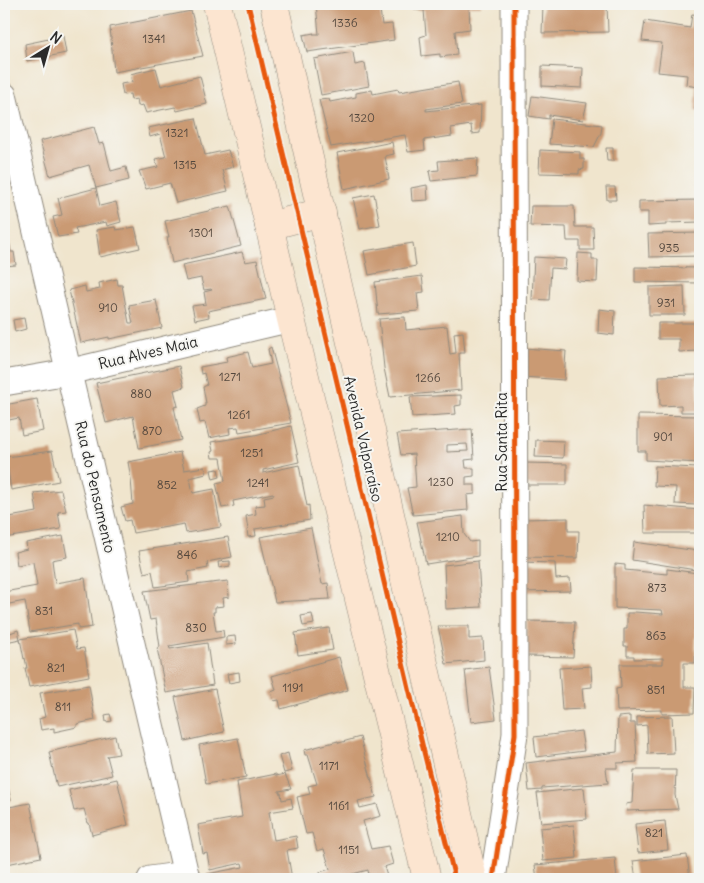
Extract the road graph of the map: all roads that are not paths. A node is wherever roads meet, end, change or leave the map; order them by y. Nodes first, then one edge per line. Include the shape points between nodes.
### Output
1 (218, 4) edge
2 (274, 4) edge
3 (514, 4) edge
4 (4, 95) edge
5 (322, 212) junction
6 (269, 226) junction
7 (291, 319) junction
8 (68, 372) junction
9 (4, 383) edge
10 (186, 876) edge
11 (150, 879) edge
12 (427, 879) edge
13 (473, 879) edge
14 (493, 879) edge

1 - 6 main road
2 - 5 main road, Avenida Valparaíso
3 - 14 street, Rua Santa Rita via 515,734
4 - 8 street, Rua do Pensamento
5 - 6 main road
5 - 13 main road, Avenida Valparaíso
6 - 7 main road
7 - 8 street, Rua Alves Maia
7 - 12 main road
8 - 9 street, Rua Alves Maia
8 - 10 street, Rua do Pensamento
10 - 11 street

